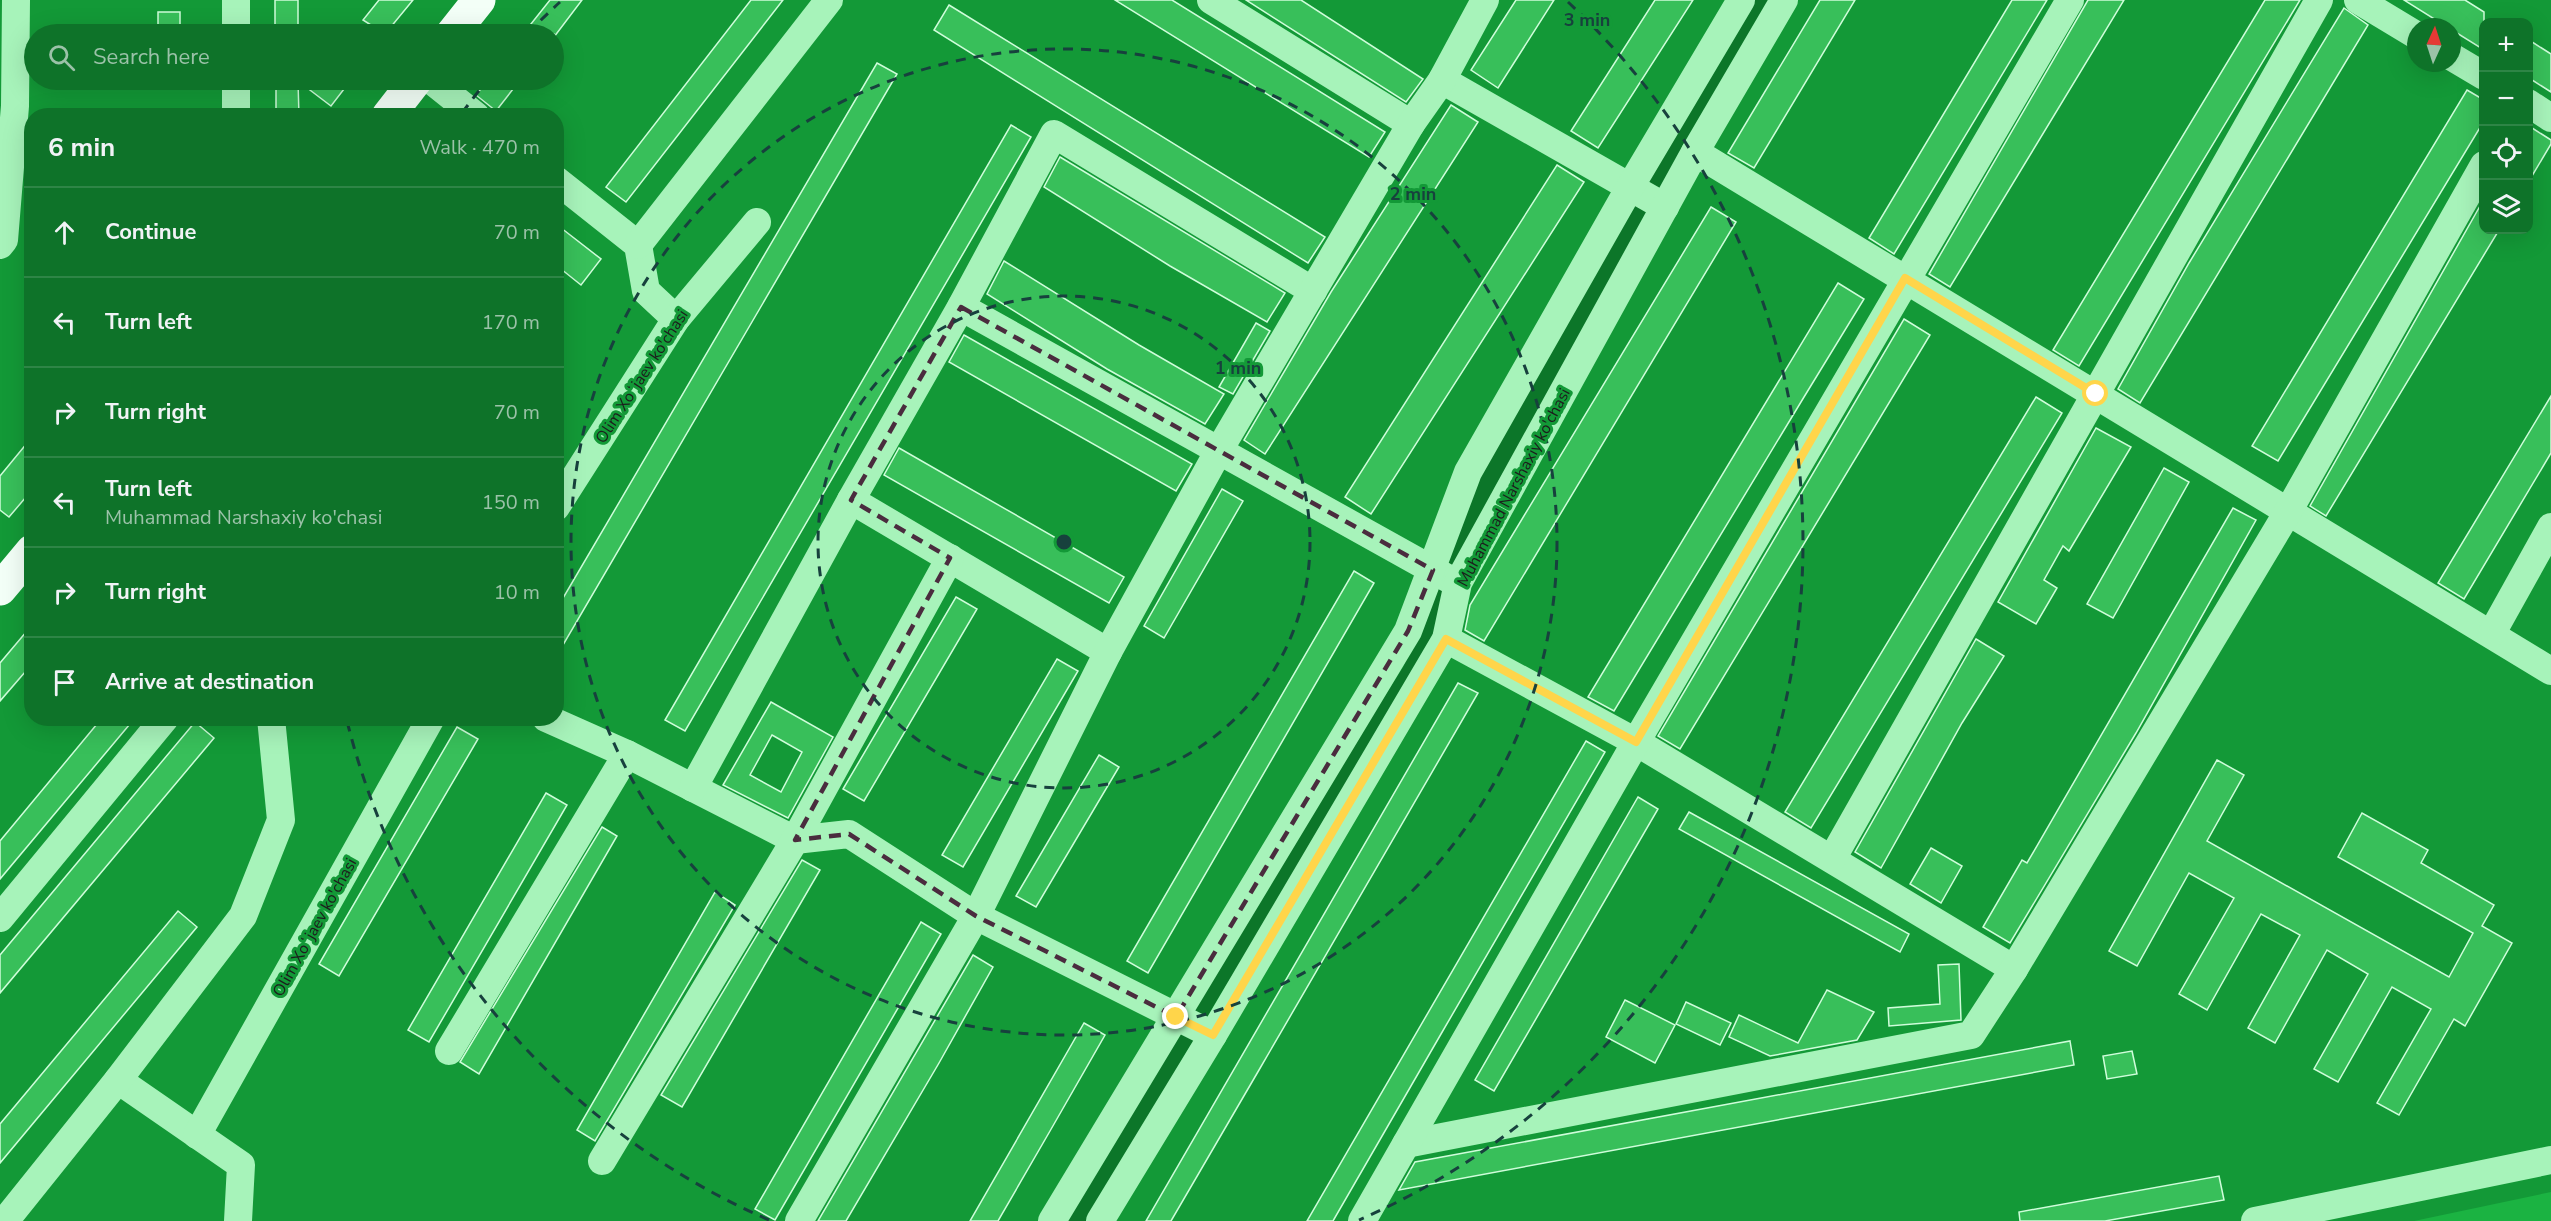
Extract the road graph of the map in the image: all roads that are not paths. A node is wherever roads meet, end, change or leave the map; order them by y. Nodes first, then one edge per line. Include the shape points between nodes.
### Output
1 (16, 0) edge
2 (236, 0) edge
3 (479, 0) edge
4 (829, 0) edge
5 (1211, 0) edge
6 (1485, 0) edge
7 (1741, 0) edge
8 (1784, 0) edge
9 (2070, 0) edge
10 (2319, 0) edge
11 (2358, 0) edge
12 (236, 24) edge
13 (460, 24) edge
14 (2407, 30) edge
15 (2461, 62) edge
16 (2479, 73) edge
17 (1442, 80) junction
18 (236, 90) edge
19 (408, 90) edge
20 (444, 90) edge
21 (2533, 106) edge
22 (236, 108) edge
23 (394, 108) edge
24 (466, 108) edge
25 (2551, 118) edge
26 (1411, 124) junction
27 (1695, 152) junction
28 (2479, 174) edge
29 (564, 186) edge
30 (1630, 187) junction
31 (1665, 207) junction
32 (757, 222) dead end
33 (0, 245) edge
34 (638, 245) junction
35 (1905, 278) junction
36 (1313, 291) junction
37 (961, 307) junction
38 (676, 319) junction
39 (2096, 394) junction
40 (1218, 452) junction
41 (564, 494) edge
42 (851, 500) junction
43 (2289, 510) junction
44 (2551, 527) edge
45 (950, 558) junction
46 (24, 560) edge
47 (1433, 570) junction
48 (1458, 583) junction
49 (0, 589) edge
50 (2492, 633) junction
51 (1446, 639) junction
52 (1108, 652) junction
53 (2551, 671) edge
54 (158, 726) edge
55 (272, 726) edge
56 (426, 726) edge
57 (564, 726) edge
58 (1636, 742) junction
59 (627, 754) junction
60 (693, 788) junction
61 (795, 840) junction
62 (1832, 859) junction
63 (976, 916) junction
64 (0, 918) edge
65 (2014, 969) junction
66 (1176, 1017) junction
67 (1213, 1035) junction
68 (449, 1051) dead end
69 (118, 1080) junction
70 (197, 1135) junction
71 (1406, 1144) junction
72 (2551, 1160) edge
73 (602, 1161) dead end
74 (5, 1221) edge
75 (238, 1221) edge
76 (799, 1221) edge
77 (1052, 1221) edge
78 (1100, 1221) edge
79 (1362, 1221) edge
80 (2255, 1221) edge

1 - 33 street via 15,106 4,240
2 - 12 street
3 - 13 main road
4 - 34 street
5 - 26 street
6 - 17 street
7 - 30 street
8 - 27 street, Muhammad Narshaxiy ko'chasi
9 - 35 street
10 - 39 street
11 - 14 street
15 - 16 street
17 - 26 street
17 - 30 street
18 - 22 street
19 - 23 main road
20 - 24 street
21 - 25 street
26 - 36 street
27 - 31 street, Muhammad Narshaxiy ko'chasi
27 - 35 street
28 - 43 street
29 - 34 street
30 - 31 street
30 - 47 street via 1468,472
31 - 48 street, Muhammad Narshaxiy ko'chasi
32 - 38 street, Olim Xoʻjaev ko'chasi
34 - 38 street via 646,291
35 - 39 street
35 - 58 street
36 - 37 street via 1054,135
36 - 40 street
37 - 40 street
37 - 42 street
38 - 41 street, Olim Xoʻjaev ko'chasi
39 - 43 street
39 - 62 street
40 - 47 street
40 - 52 street
42 - 45 street
42 - 60 street
43 - 50 street
43 - 65 street
44 - 50 street
45 - 52 street
45 - 61 street
46 - 49 main road
47 - 48 street
47 - 66 street via 1408,631
48 - 51 street, Muhammad Narshaxiy ko'chasi
50 - 53 street
51 - 58 street
51 - 67 street, Muhammad Narshaxiy ko'chasi
52 - 63 street
54 - 64 street
55 - 69 street via 281,820 243,916
56 - 70 street, Olim Xoʻjaev ko'chasi
57 - 59 street
58 - 62 street
58 - 71 street
59 - 60 street
59 - 68 street
60 - 61 street
61 - 63 street via 849,834
61 - 73 street
62 - 65 street
63 - 66 street
63 - 76 street
65 - 71 street via 1971,1035
66 - 67 street
66 - 77 street
67 - 78 street, Muhammad Narshaxiy ko'chasi
69 - 70 street
69 - 74 street
70 - 75 street via 241,1165
71 - 79 street
72 - 80 street

